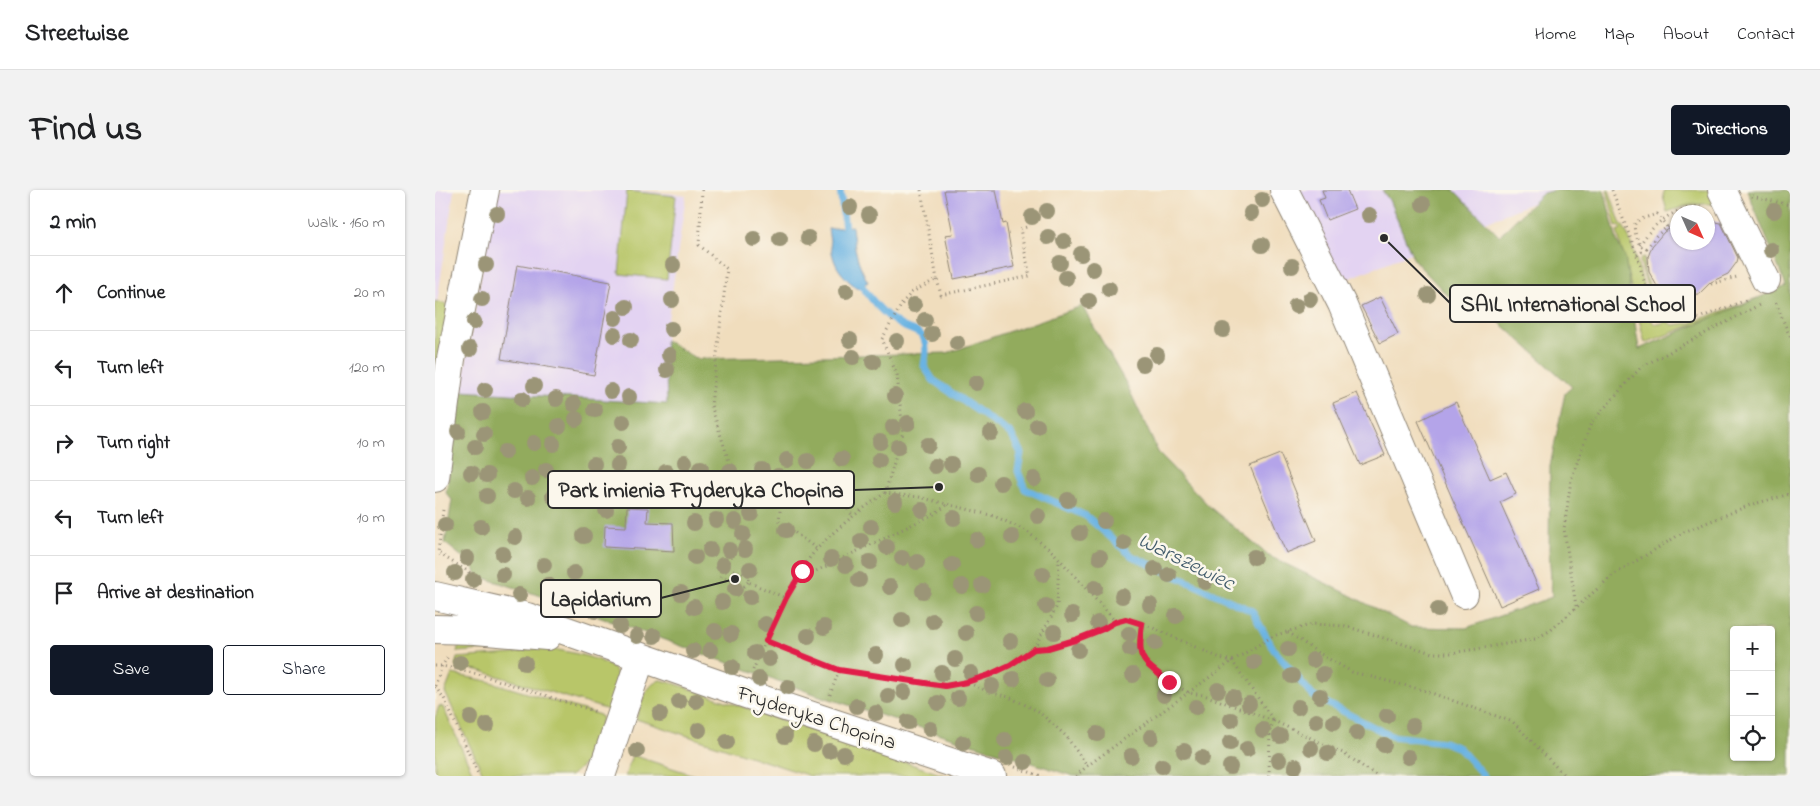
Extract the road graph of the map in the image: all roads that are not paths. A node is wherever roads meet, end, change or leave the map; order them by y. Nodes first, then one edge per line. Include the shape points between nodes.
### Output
1 (485, 190) edge
2 (1284, 190) edge
3 (1725, 195) edge
4 (1758, 288) road end
5 (435, 478) edge
6 (1464, 594) dead end
7 (435, 596) edge
8 (435, 629) edge
9 (641, 658) junction
10 (601, 776) edge
11 (992, 776) edge

1 - 5 street via 451,358
2 - 6 street via 1342,304
3 - 4 street
7 - 9 street, Fryderyka Chopina via 527,617
8 - 9 street, Fryderyka Chopina via 554,637
9 - 10 street
9 - 11 street, Fryderyka Chopina

